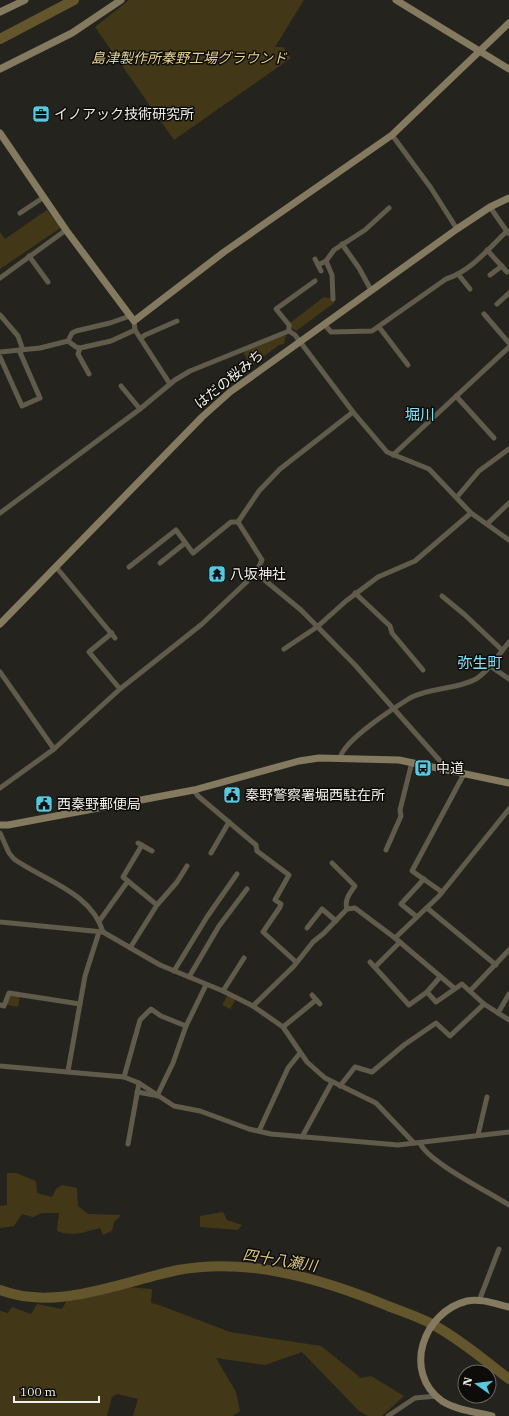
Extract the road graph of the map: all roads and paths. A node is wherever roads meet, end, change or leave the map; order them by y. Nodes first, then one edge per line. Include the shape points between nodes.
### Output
1 (25, 0) edge
2 (121, 0) edge
3 (396, 0) edge
4 (0, 12) edge
5 (509, 23) edge
6 (479, 51) junction
7 (0, 69) edge
8 (509, 69) edge
9 (0, 134) edge
10 (392, 135) junction
11 (44, 197) junction
12 (509, 198) edge
13 (490, 207) junction
14 (389, 208) dead end
15 (20, 213) dead end
16 (456, 229) junction
17 (66, 230) junction
18 (508, 233) edge
19 (342, 244) junction
20 (487, 250) junction
21 (29, 256) junction
22 (315, 259) dead end
23 (326, 261) junction
24 (318, 265) junction
25 (502, 266) junction
26 (321, 271) dead end
27 (507, 272) dead end
28 (458, 274) junction
29 (490, 275) dead end
30 (0, 278) edge
31 (315, 281) dead end
32 (48, 282) dead end
33 (470, 289) dead end
34 (371, 290) junction
35 (509, 293) edge
36 (333, 299) dead end
37 (497, 304) dead end
38 (0, 314) edge
39 (484, 314) dead end
40 (132, 318) junction
41 (177, 321) dead end
42 (324, 324) junction
43 (379, 327) junction
44 (136, 330) junction
45 (289, 331) junction
46 (141, 338) junction
47 (68, 341) junction
48 (300, 341) junction
49 (509, 343) edge
50 (509, 347) edge
51 (80, 348) junction
52 (21, 350) junction
53 (0, 352) edge
54 (0, 357) edge
55 (408, 365) dead end
56 (89, 374) dead end
57 (170, 384) junction
58 (121, 386) dead end
59 (456, 396) junction
60 (140, 409) junction
61 (353, 412) junction
62 (494, 438) dead end
63 (509, 449) edge
64 (394, 455) junction
65 (457, 497) junction
66 (509, 503) edge
67 (0, 513) edge
68 (472, 513) junction
69 (238, 522) junction
70 (487, 524) junction
71 (509, 540) edge
72 (185, 543) junction
73 (160, 563) dead end
74 (56, 567) junction
75 (129, 567) dead end
76 (256, 573) junction
77 (355, 593) junction
78 (442, 596) dead end
79 (0, 624) edge
80 (317, 627) junction
81 (112, 633) junction
82 (115, 638) dead end
83 (509, 642) edge
84 (284, 649) dead end
85 (502, 650) junction
86 (490, 666) junction
87 (423, 670) dead end
88 (0, 672) edge
89 (509, 678) edge
90 (120, 689) junction
91 (393, 709) junction
92 (54, 748) junction
93 (340, 758) junction
94 (412, 762) junction
95 (444, 769) junction
96 (464, 774) junction
97 (509, 783) edge
98 (0, 788) edge
99 (194, 790) junction
100 (509, 809) edge
101 (229, 822) junction
102 (0, 825) edge
103 (0, 833) edge
104 (386, 850) dead end
105 (152, 851) dead end
106 (211, 853) dead end
107 (332, 863) dead end
108 (187, 866) dead end
109 (237, 874) dead end
110 (424, 879) junction
111 (128, 881) junction
112 (247, 889) dead end
113 (442, 892) junction
114 (158, 904) junction
115 (427, 908) junction
116 (347, 909) junction
117 (309, 914) dead end
118 (417, 917) junction
119 (315, 918) junction
120 (100, 920) junction
121 (336, 921) junction
122 (0, 922) edge
123 (307, 928) dead end
124 (101, 932) junction
125 (395, 938) junction
126 (400, 942) junction
127 (130, 948) junction
128 (509, 950) edge
129 (244, 958) dead end
130 (296, 962) junction
131 (370, 962) dead end
132 (496, 965) junction
133 (376, 967) junction
134 (174, 971) junction
135 (189, 977) junction
136 (440, 977) junction
137 (206, 985) junction
138 (454, 988) junction
139 (223, 991) junction
140 (470, 991) junction
141 (427, 992) junction
142 (509, 994) edge
143 (312, 995) dead end
144 (80, 1004) junction
145 (484, 1004) junction
146 (2, 1006) edge
147 (253, 1006) junction
148 (10, 1008) dead end
149 (498, 1013) junction
150 (509, 1020) edge
151 (186, 1026) junction
152 (283, 1027) junction
153 (300, 1053) junction
154 (0, 1066) edge
155 (68, 1070) junction
156 (124, 1077) junction
157 (332, 1082) junction
158 (139, 1083) junction
159 (340, 1086) junction
160 (137, 1092) junction
161 (156, 1095) junction
162 (487, 1097) dead end
163 (259, 1131) junction
164 (509, 1132) edge
165 (478, 1135) junction
166 (302, 1137) junction
167 (420, 1142) junction
168 (414, 1143) junction
169 (128, 1144) dead end
170 (509, 1205) edge
171 (499, 1249) dead end
172 (479, 1301) junction
173 (509, 1307) edge
174 (437, 1396) junction
175 (388, 1416) edge
176 (492, 1416) edge

1 - 4 street
2 - 7 street via 72,33
3 - 6 street
5 - 6 street
6 - 8 street
6 - 10 street
9 - 11 street
10 - 16 street via 431,188
10 - 40 street
11 - 15 street
11 - 17 street
12 - 13 street, はだの桜みち
13 - 16 street, はだの桜みち
13 - 18 street
14 - 19 street via 365,230
16 - 34 street, はだの桜みち
17 - 21 street
17 - 40 street
18 - 20 street
19 - 23 street
19 - 34 street
20 - 25 street
20 - 28 street
21 - 30 street
21 - 32 street
22 - 24 street
23 - 24 street
23 - 36 street via 332,275
24 - 26 street
25 - 27 street
25 - 29 street
28 - 33 street
28 - 43 street via 446,279
31 - 45 street via 276,309 289,325
34 - 42 street, はだの桜みち
35 - 37 street
38 - 52 street via 18,336
39 - 49 street
40 - 44 street
40 - 47 street via 76,331
41 - 46 street
42 - 43 street via 331,332 372,331
42 - 48 street, はだの桜みち
43 - 55 street
44 - 46 street
44 - 51 street via 111,341
45 - 48 street
45 - 57 street via 190,371
46 - 57 street
47 - 51 street
47 - 52 street
48 - 61 street
48 - 74 street, はだの桜みち via 202,416
50 - 59 street
51 - 56 street via 78,354
52 - 53 street
52 - 54 street via 40,398 22,406
57 - 60 street
58 - 60 street
59 - 62 street
59 - 64 street
60 - 67 street
61 - 64 street via 387,452
61 - 69 street via 292,458 272,477
63 - 65 street via 479,471
64 - 65 street via 429,469
65 - 68 street
66 - 70 street
68 - 70 street
68 - 77 street via 415,561 378,577
69 - 72 street via 231,522 193,553
69 - 76 street via 262,560
70 - 71 street
72 - 73 street
72 - 75 street via 176,530
74 - 79 street, はだの桜みち
74 - 81 street
76 - 80 street
76 - 90 street via 202,624
77 - 80 street
77 - 87 street via 390,626 392,633
78 - 85 street
80 - 84 street
80 - 91 street via 355,665
81 - 82 street
81 - 90 street via 89,652
83 - 85 street
85 - 86 street
86 - 89 street
86 - 91 street via 476,678 465,683 418,693
88 - 92 street
90 - 92 street
91 - 93 street via 359,734 341,753
91 - 95 street via 441,762
92 - 98 street
93 - 94 street
93 - 99 street via 299,761
94 - 95 street
94 - 104 street via 400,810 401,816
95 - 96 street
96 - 97 street
96 - 110 street via 412,871
99 - 101 street
99 - 102 street
100 - 113 street
101 - 106 street
101 - 130 street via 256,845 257,851 289,875 275,900 281,904 280,907 263,932
103 - 120 street via 14,858 69,890
105 - 111 street via 140,844 123,878
107 - 116 street via 355,886 347,897
108 - 114 street
109 - 134 street
110 - 113 street
110 - 118 street via 401,904
111 - 114 street
111 - 120 street
112 - 135 street via 219,926
113 - 115 street
114 - 127 street
115 - 118 street
115 - 132 street
116 - 121 street
116 - 125 street via 359,909
117 - 119 street
118 - 125 street
119 - 121 street via 322,909
119 - 123 street
120 - 124 street
121 - 130 street
122 - 124 street
124 - 127 street
124 - 144 street via 85,976
125 - 126 street
126 - 133 street
126 - 136 street
127 - 134 street
128 - 132 street
129 - 139 street
130 - 147 street
131 - 133 street
132 - 140 street
133 - 141 street via 409,1005
134 - 135 street
135 - 137 street
136 - 138 street
136 - 141 street
137 - 139 street
137 - 151 street
138 - 140 street via 462,984
138 - 141 street via 436,1002
139 - 147 street
140 - 145 street
142 - 149 street
143 - 152 street via 318,1002
144 - 146 street via 9,993
144 - 155 street
145 - 149 street
145 - 159 street via 450,1036 436,1023 372,1072 355,1067
146 - 148 street
147 - 152 street
149 - 150 street
151 - 156 street via 151,1010 140,1020
151 - 161 street via 173,1063
152 - 153 street
153 - 157 street
153 - 163 street via 288,1068
154 - 155 street
155 - 156 street
156 - 158 street
157 - 159 street
157 - 166 street
158 - 160 street
158 - 161 street
159 - 168 street via 376,1103
160 - 161 street
160 - 169 street
161 - 163 street via 174,1106 200,1111
162 - 165 street
163 - 166 street
164 - 165 street
165 - 167 street
166 - 168 street via 398,1145
167 - 168 street
167 - 170 street via 423,1150 437,1160
171 - 172 street
172 - 173 street
172 - 174 street via 468,1301 447,1309 437,1318 421,1346 423,1376
174 - 175 street via 415,1398
174 - 176 street via 451,1406

